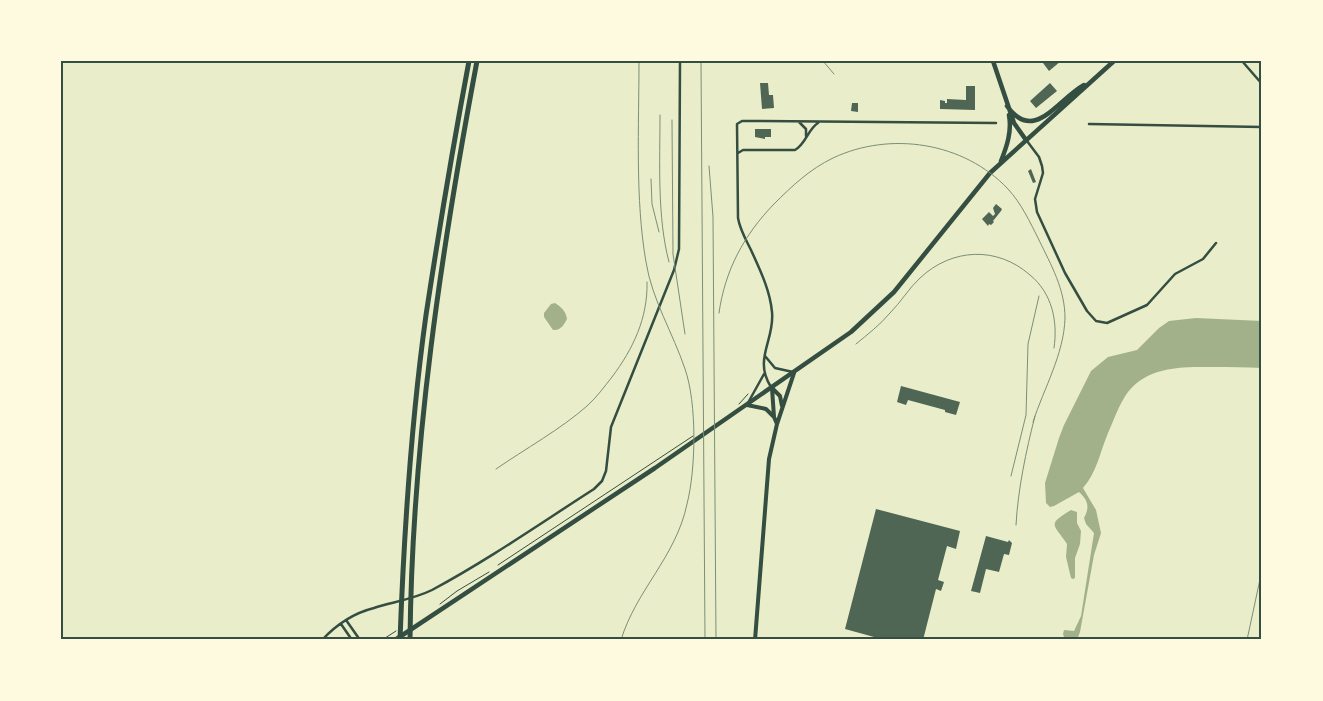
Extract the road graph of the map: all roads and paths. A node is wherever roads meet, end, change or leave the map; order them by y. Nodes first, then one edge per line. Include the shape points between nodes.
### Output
1 (469, 61) edge
2 (477, 61) edge
3 (680, 61) edge
4 (993, 61) edge
5 (1114, 61) edge
6 (1242, 61) edge
7 (1090, 82) junction
8 (1262, 84) edge
9 (1007, 106) junction
10 (798, 121) junction
11 (820, 122) junction
12 (996, 123) dead end
13 (1089, 124) dead end
14 (1262, 127) edge
15 (806, 138) junction
16 (1026, 140) junction
17 (737, 155) junction
18 (1000, 163) junction
19 (1216, 243) dead end
20 (764, 355) junction
21 (794, 372) junction
22 (764, 374) junction
23 (772, 388) junction
24 (749, 393) dead end
25 (747, 405) junction
26 (782, 406) junction
27 (734, 408) dead end
28 (774, 417) junction
29 (777, 424) junction
30 (697, 433) dead end
31 (496, 567) dead end
32 (492, 570) dead end
33 (435, 608) dead end
34 (346, 620) junction
35 (341, 624) junction
36 (398, 630) dead end
37 (322, 640) edge
38 (352, 640) edge
39 (360, 640) edge
40 (382, 640) edge
41 (395, 640) edge
42 (400, 640) edge
43 (410, 640) edge
44 (755, 640) edge

1 - 42 highway via 426,317 411,454
2 - 43 highway via 434,318 414,519
3 - 34 street via 679,249 674,270 611,428 608,462 602,481 495,554 430,591 369,609
4 - 9 main road
5 - 7 main road
6 - 8 street
7 - 9 main road via 1037,121 1016,118
7 - 16 main road
9 - 16 main road
9 - 18 main road via 1009,140
10 - 11 street
10 - 15 street via 806,129
10 - 17 street via 742,121 738,124
11 - 12 street
11 - 15 street
13 - 14 street
15 - 17 street via 795,150 742,150
16 - 18 main road
16 - 19 street via 1042,166 1035,201 1038,212 1065,273 1096,321 1107,323 1147,304 1175,274 1203,258
17 - 20 street via 739,224 763,278 772,309 772,324
18 - 21 main road via 881,305 851,332
20 - 21 street via 775,368
20 - 22 street
21 - 23 main road
21 - 26 main road
22 - 23 street
22 - 25 street
23 - 25 main road
23 - 26 main road via 780,396
23 - 28 main road
24 - 27 path
25 - 28 main road via 766,409
25 - 41 main road
26 - 29 main road
28 - 29 main road
29 - 44 main road via 769,462
30 - 31 path
32 - 33 path
34 - 35 street
34 - 39 street
35 - 37 street
35 - 38 street
36 - 40 path

